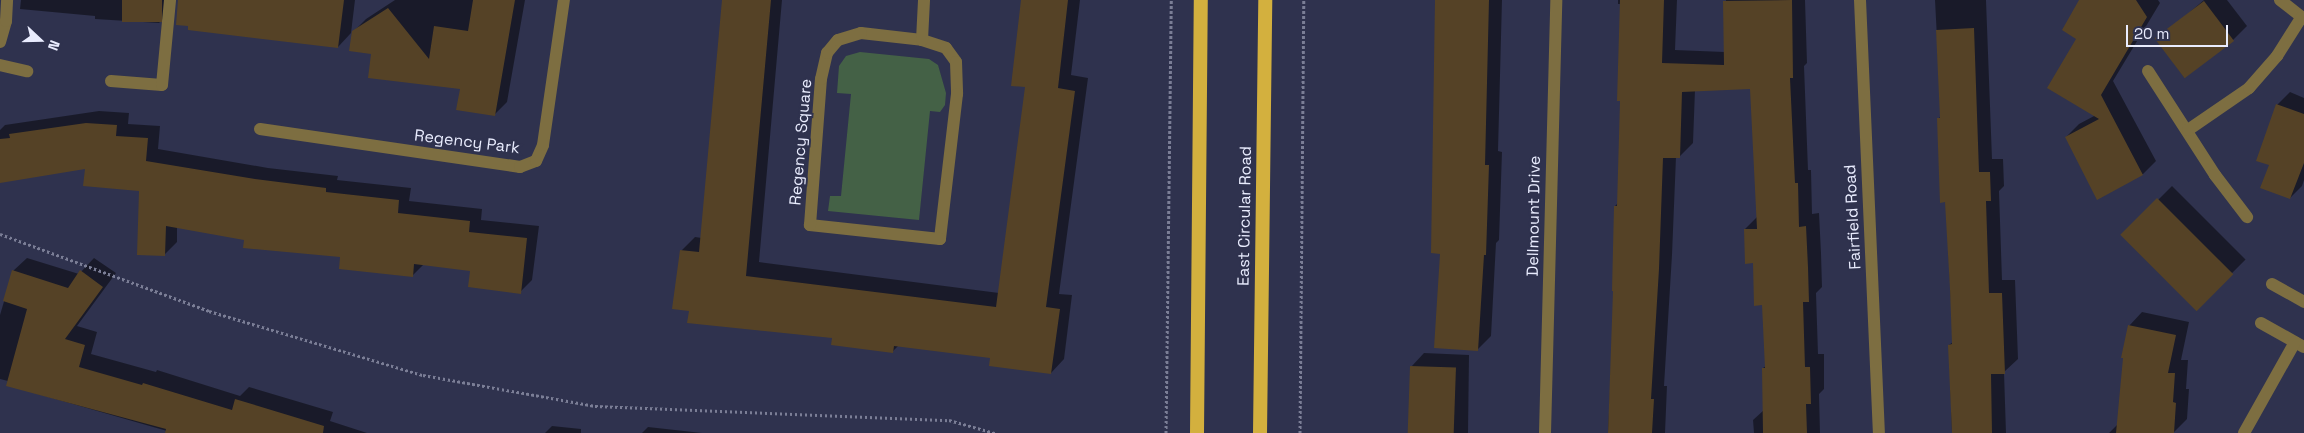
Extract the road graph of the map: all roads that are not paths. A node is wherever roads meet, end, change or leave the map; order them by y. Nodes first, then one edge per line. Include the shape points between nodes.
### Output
1 (7, 0) edge
2 (170, 0) edge
3 (564, 0) edge
4 (924, 0) edge
5 (1202, 0) edge
6 (1265, 0) edge
7 (1556, 0) edge
8 (1860, 0) edge
9 (2280, 0) edge
10 (2303, 18) edge
11 (922, 40) junction
12 (0, 42) edge
13 (0, 65) edge
14 (27, 71) dead end
15 (2148, 71) dead end
16 (111, 81) dead end
17 (260, 129) dead end
18 (2188, 130) junction
19 (2247, 217) dead end
20 (2272, 284) dead end
21 (2304, 302) edge
22 (2261, 323) dead end
23 (2300, 344) edge
24 (1197, 433) edge
25 (1260, 433) edge
26 (1545, 433) edge
27 (1879, 433) edge
28 (2244, 433) edge

1 - 12 street
2 - 16 street via 162,85
3 - 17 street, Regency Park via 543,145 536,161 520,167
4 - 11 street
5 - 24 highway
6 - 25 highway, East Circular Road
7 - 26 street, Dellmount Drive
8 - 27 street, Fairfield Road
9 - 10 street
10 - 18 street via 2277,56 2249,88
11 - 11 street, Regency Square via 946,48 956,62 957,94 940,239 810,225 827,53 838,40 861,33
13 - 14 street
15 - 18 street
18 - 19 street via 2215,175
20 - 21 street
22 - 23 street
23 - 28 street

